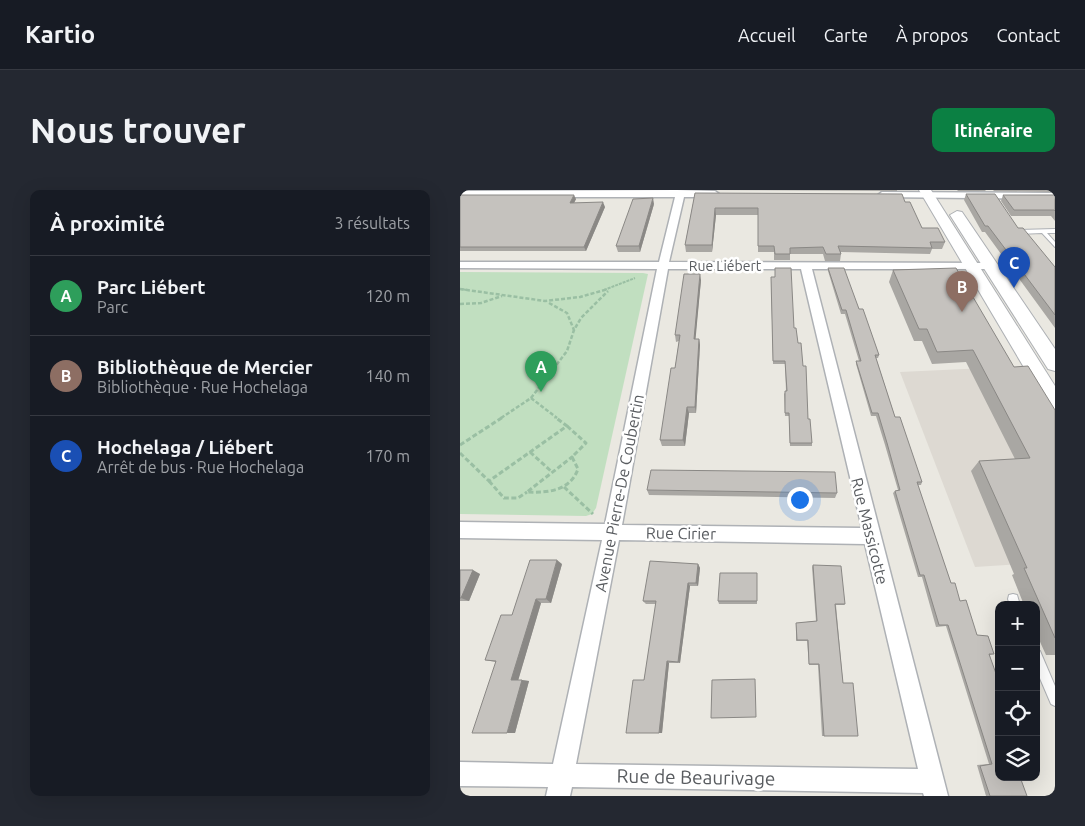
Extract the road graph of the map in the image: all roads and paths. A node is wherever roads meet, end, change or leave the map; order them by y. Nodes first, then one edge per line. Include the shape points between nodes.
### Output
1 (681, 192) edge
2 (926, 192) edge
3 (943, 192) edge
4 (460, 194) edge
5 (729, 194) edge
6 (873, 195) edge
7 (993, 196) edge
8 (1055, 196) edge
9 (1013, 224) edge
10 (1043, 231) junction
11 (1055, 231) edge
12 (1055, 245) edge
13 (460, 265) edge
14 (663, 266) junction
15 (806, 266) junction
16 (970, 266) junction
17 (991, 266) junction
18 (638, 277) dead end
19 (613, 288) junction
20 (460, 289) edge
21 (502, 296) junction
22 (545, 302) junction
23 (460, 304) edge
24 (574, 330) junction
25 (1055, 364) edge
26 (531, 398) junction
27 (1055, 403) edge
28 (567, 426) junction
29 (460, 445) edge
30 (530, 452) junction
31 (460, 453) edge
32 (572, 457) junction
33 (552, 472) junction
34 (489, 481) junction
35 (564, 487) junction
36 (527, 492) junction
37 (592, 514) dead end
38 (460, 530) edge
39 (612, 532) junction
40 (871, 536) junction
41 (1040, 664) edge
42 (1055, 700) edge
43 (460, 774) edge
44 (560, 786) edge
45 (934, 788) edge

1 - 4 street
1 - 5 street
1 - 14 street, Avenue Pierre-De Coubertin
2 - 3 street
2 - 6 street
2 - 16 main road
3 - 7 street
3 - 17 main road
7 - 8 street
9 - 10 lane via 1018,232
10 - 11 lane
10 - 12 lane
13 - 14 street, Rue Liébert
14 - 15 street, Rue Liébert
14 - 39 street, Avenue Pierre-De Coubertin
15 - 16 street, Rue Liébert
15 - 40 street, Rue Massicotte
16 - 17 street, Rue Liébert
16 - 27 main road
17 - 25 main road
18 - 19 path
19 - 22 path via 585,297
19 - 24 path via 589,308
20 - 21 path
21 - 22 path
21 - 23 path via 480,303
22 - 24 path via 566,313
24 - 26 path via 567,351
26 - 28 path
26 - 29 path
28 - 30 path
28 - 32 path via 586,443
30 - 33 path
30 - 34 path
31 - 34 path
32 - 33 path
32 - 35 path via 577,464 577,474
33 - 36 path
34 - 36 path via 504,498 518,498
35 - 36 path via 542,493
35 - 37 path
38 - 39 street, Rue Cirier
39 - 40 street, Rue Cirier
39 - 44 street, Avenue Pierre-De Coubertin
40 - 45 street, Rue Massicotte
41 - 42 lane
43 - 44 street, Rue de Beaurivage
44 - 45 street, Rue de Beaurivage

